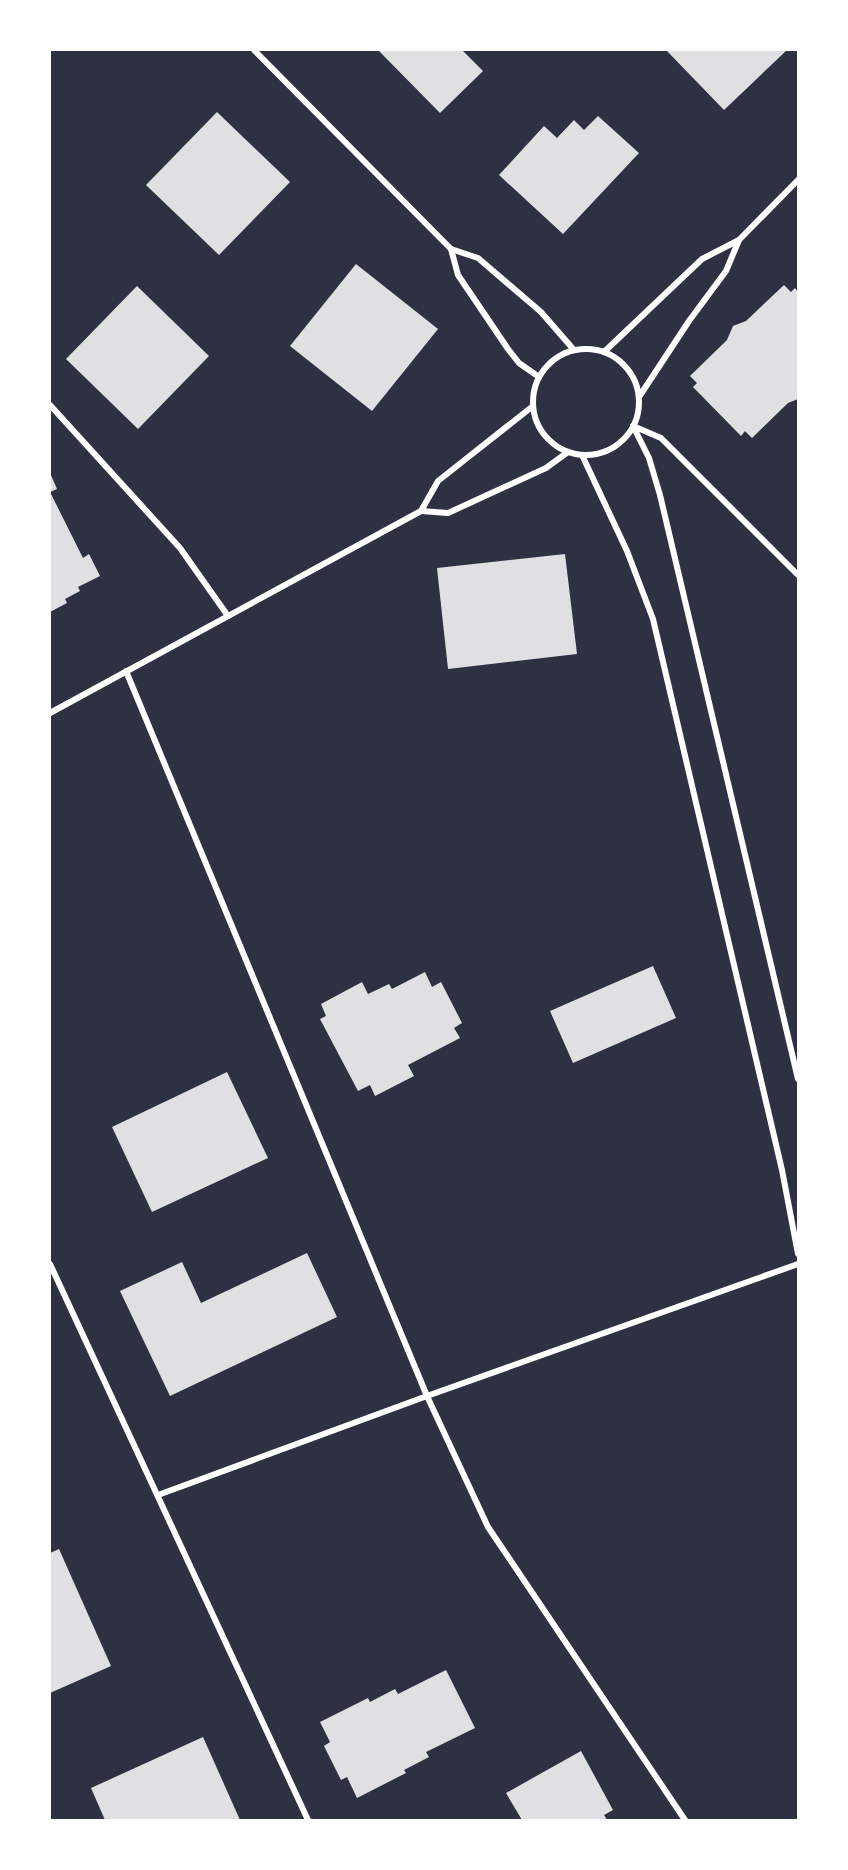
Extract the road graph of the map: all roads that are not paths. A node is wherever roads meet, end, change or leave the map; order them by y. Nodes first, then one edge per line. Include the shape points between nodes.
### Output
1 (254, 50) edge
2 (798, 180) edge
3 (740, 240) junction
4 (451, 249) junction
5 (574, 350) junction
6 (604, 352) junction
7 (538, 377) junction
8 (639, 397) junction
9 (50, 405) edge
10 (533, 406) junction
11 (633, 426) junction
12 (568, 452) junction
13 (582, 455) junction
14 (421, 511) junction
15 (798, 575) edge
16 (228, 616) junction
17 (126, 671) junction
18 (50, 713) edge
19 (798, 1079) edge
20 (798, 1254) edge
21 (50, 1264) edge
22 (798, 1264) edge
23 (427, 1396) junction
24 (158, 1495) junction
25 (308, 1821) edge
26 (685, 1821) edge

1 - 4 street
2 - 3 street
3 - 6 street via 702,259
3 - 8 street via 726,271
4 - 5 street via 478,258 541,312
4 - 7 street via 458,274 508,349
5 - 6 street
5 - 7 street via 559,356
6 - 8 street via 628,369
7 - 10 street
8 - 11 street
9 - 16 street via 180,548
10 - 12 street via 543,434
10 - 14 street via 438,481
11 - 13 street via 612,448
11 - 15 street via 661,438
11 - 19 street via 649,458 660,495
12 - 13 street
12 - 14 street via 546,468 448,513
13 - 20 street via 653,619 782,1170
14 - 16 street
16 - 17 street
17 - 18 street
17 - 23 street
21 - 24 street
22 - 23 street
23 - 24 street
23 - 26 street via 488,1527
24 - 25 street

